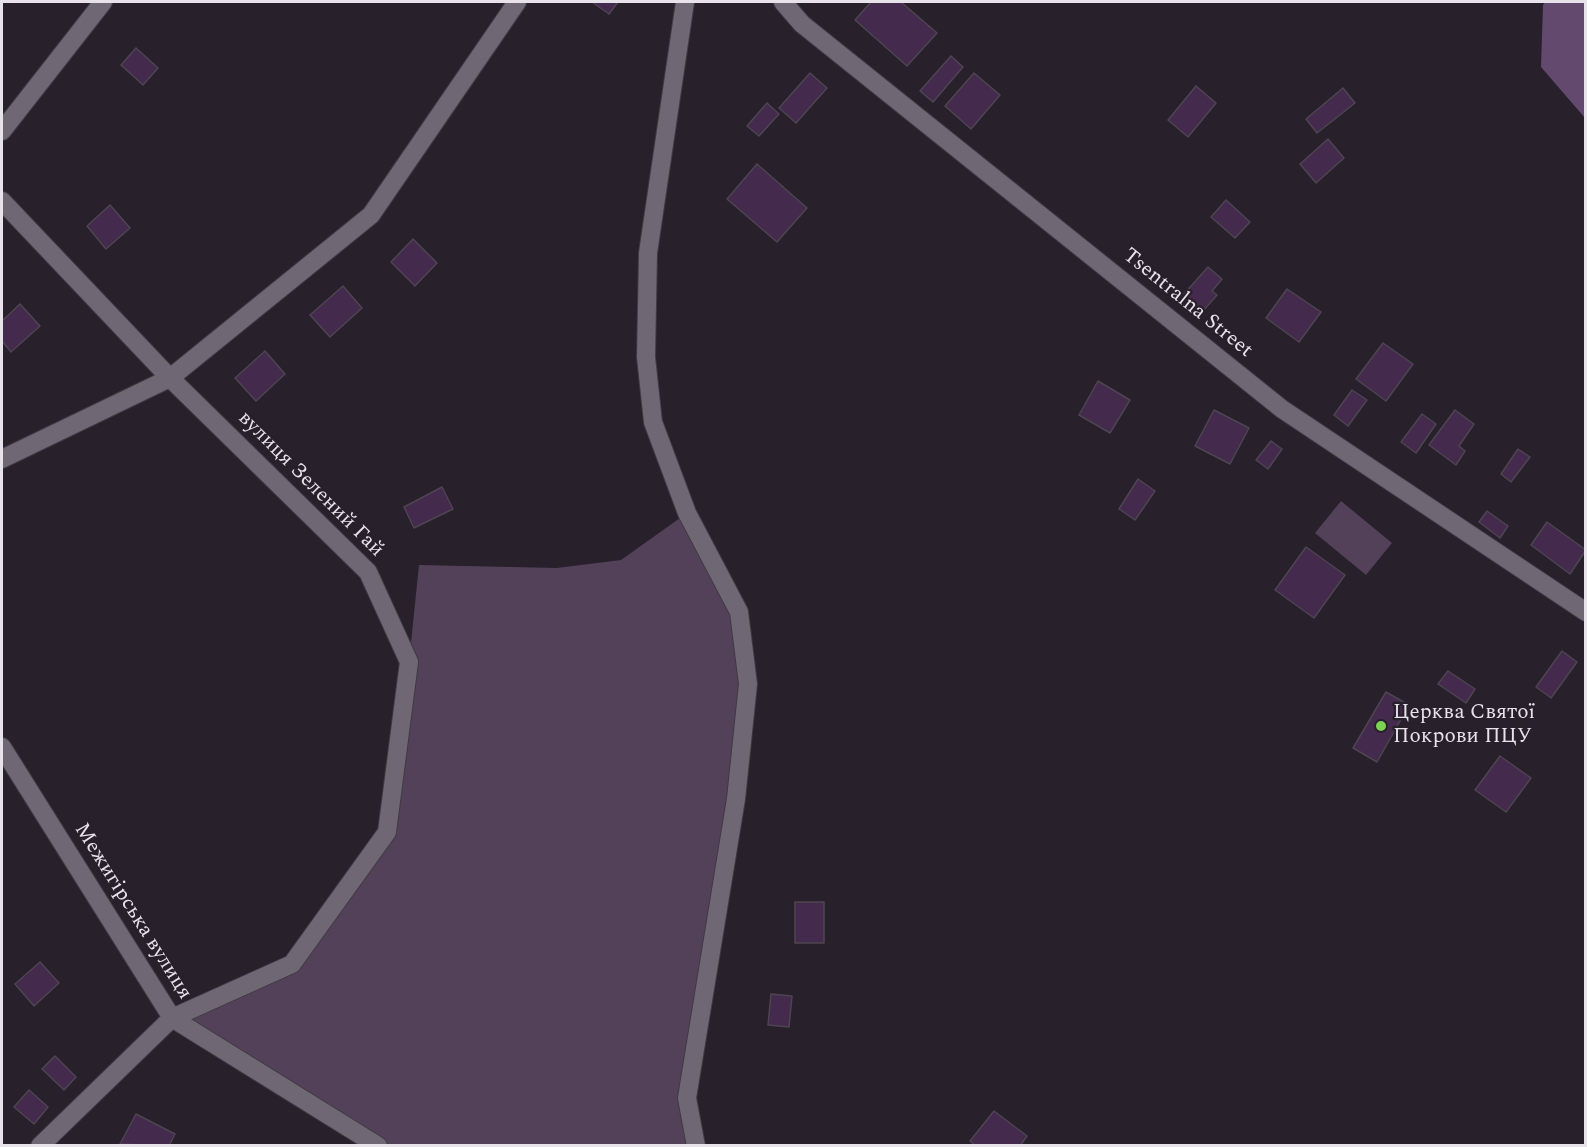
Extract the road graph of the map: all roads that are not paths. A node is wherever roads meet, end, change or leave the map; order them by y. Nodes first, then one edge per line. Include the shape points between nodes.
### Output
1 (103, 2) edge
2 (517, 2) edge
3 (685, 2) edge
4 (783, 2) edge
5 (2, 131) edge
6 (2, 201) edge
7 (170, 378) junction
8 (2, 459) edge
9 (1586, 612) edge
10 (2, 747) edge
11 (172, 1018) junction
12 (40, 1146) edge
13 (378, 1146) edge
14 (696, 1146) edge

1 - 5 street
2 - 7 street via 371,214
3 - 14 street via 648,253 646,357 653,422 687,513 740,612 747,684 736,799 687,1098
4 - 9 street, Tsentralna Street via 812,31 1282,409
6 - 7 street, вулиця Зелений Гай
7 - 8 street
7 - 11 street, вулиця Зелений Гай via 368,572 409,662 387,832 292,964
10 - 11 street, Межигірська вулиця
11 - 12 street, вулиця Зелений Гай
11 - 13 street, Межигірська вулиця

